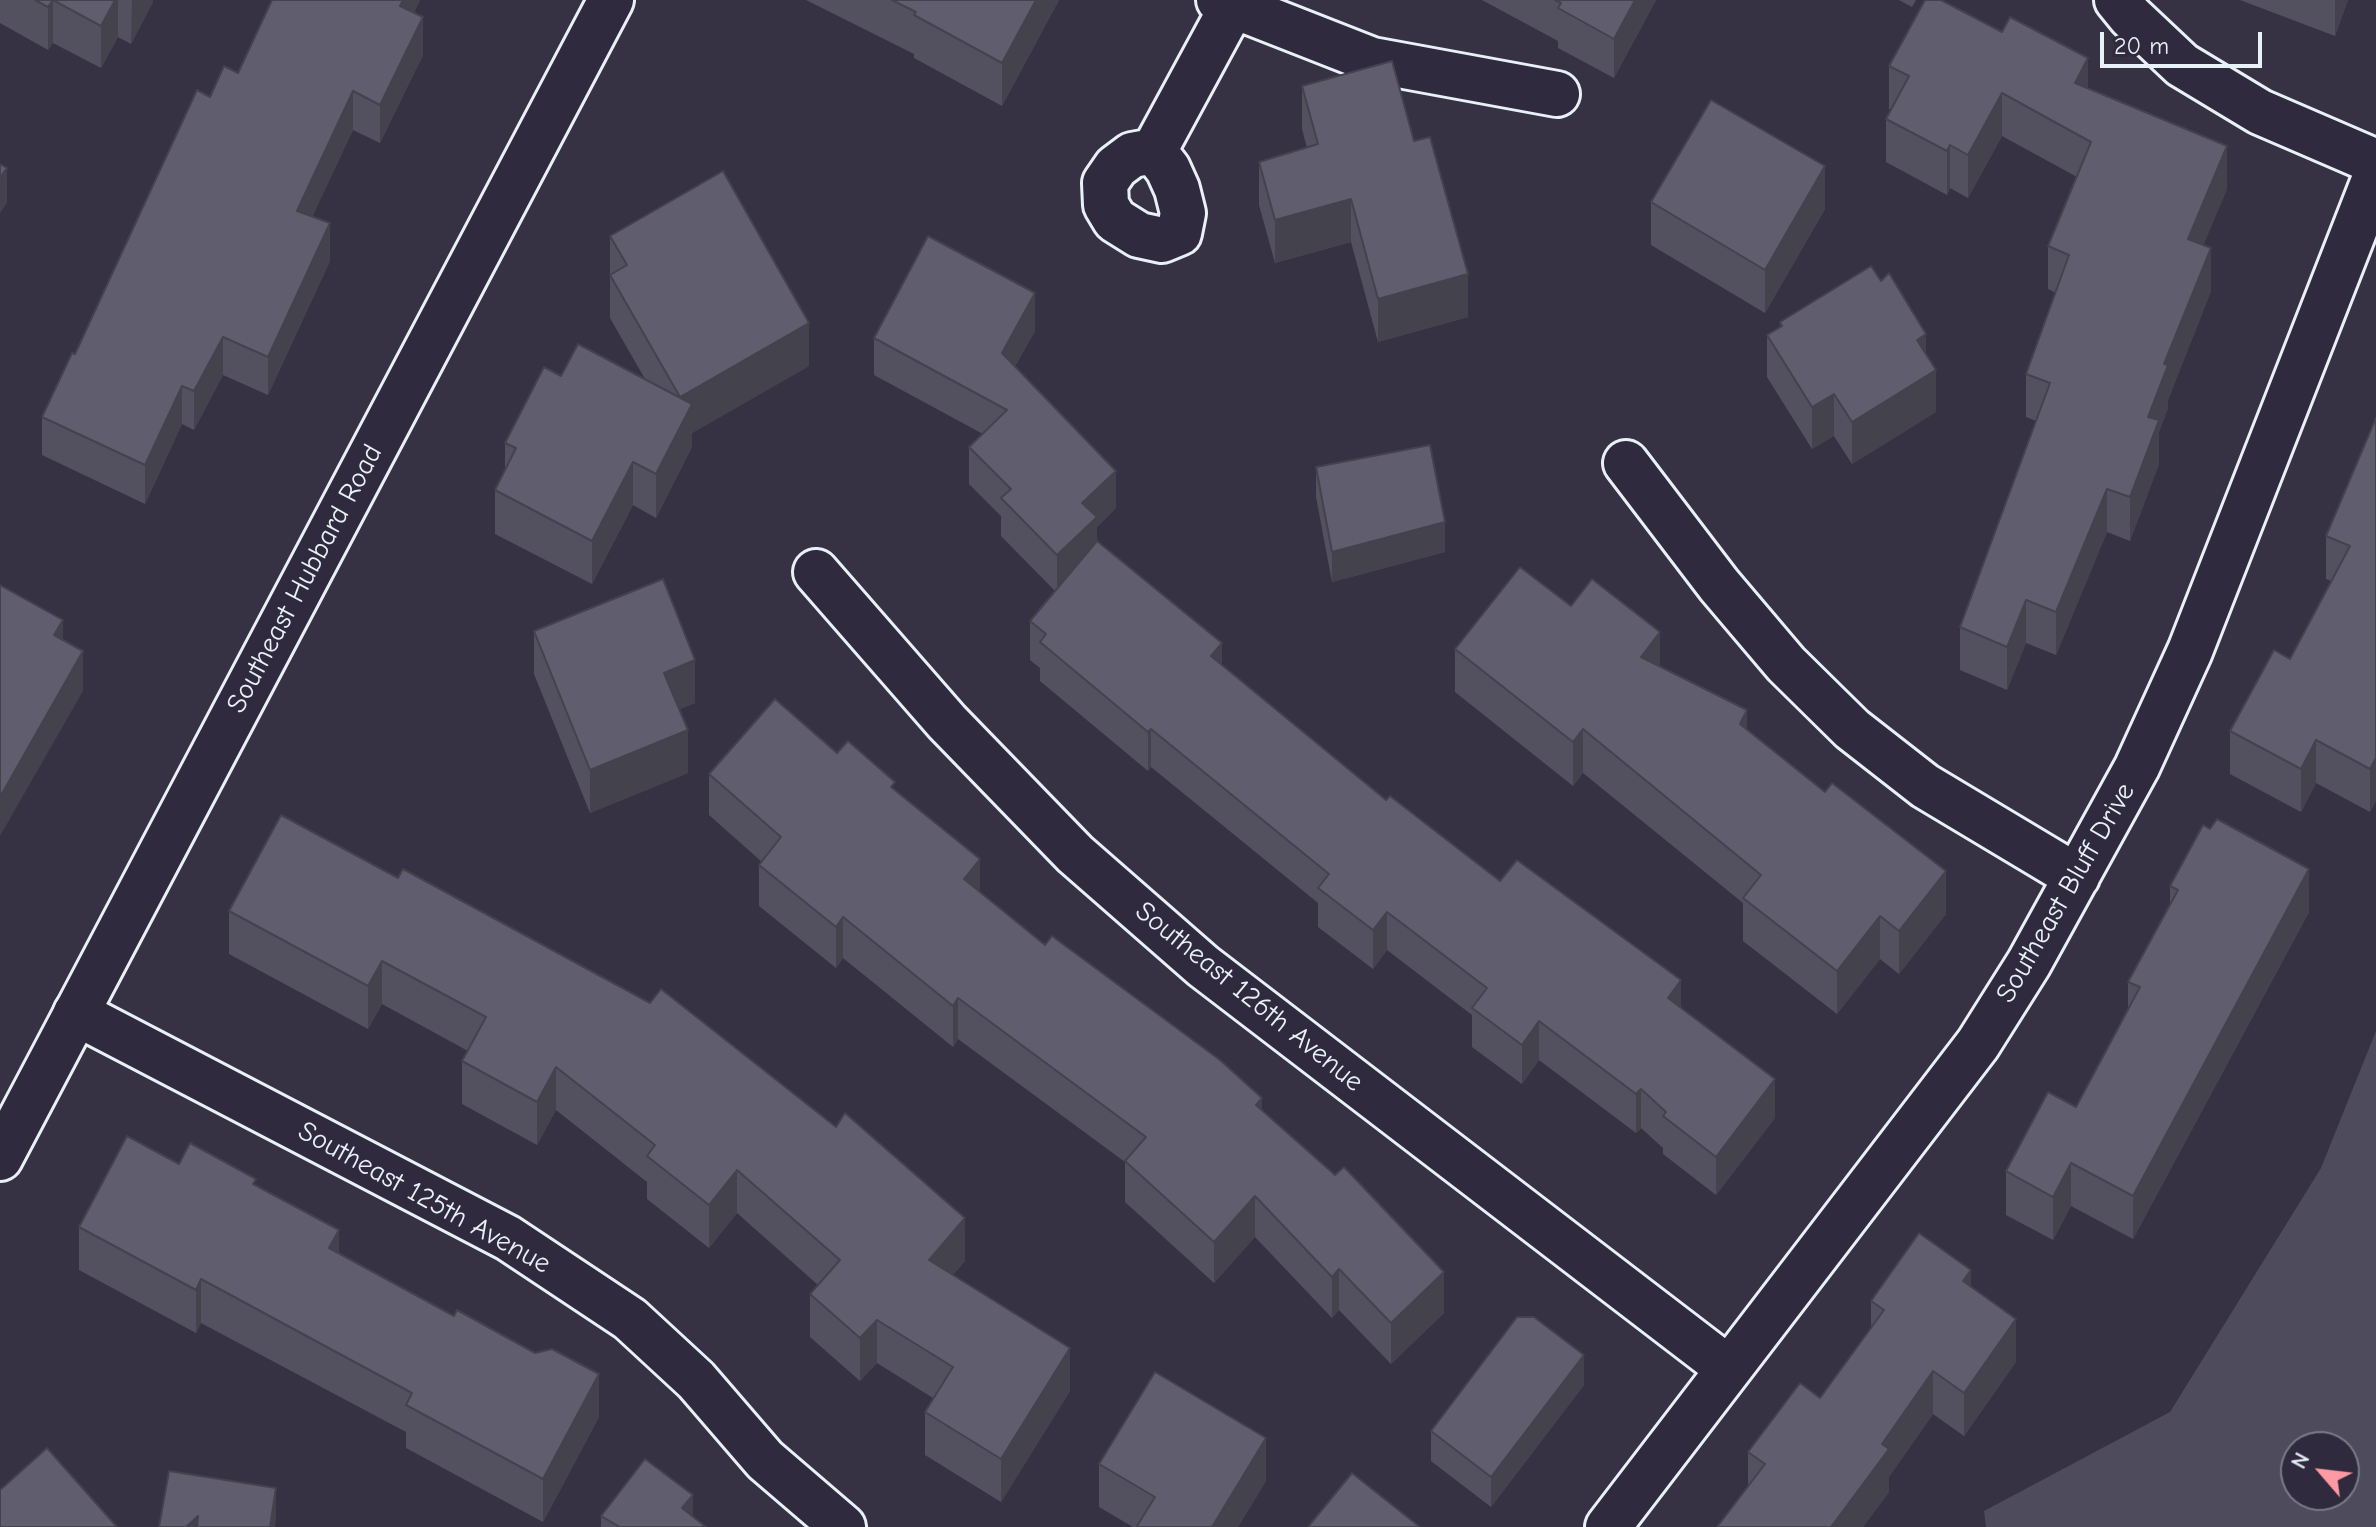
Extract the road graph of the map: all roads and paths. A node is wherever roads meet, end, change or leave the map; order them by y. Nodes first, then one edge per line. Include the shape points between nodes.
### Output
1 (611, 0) edge
2 (2117, 0) edge
3 (1226, 4) edge
4 (1557, 94) dead end
5 (1154, 151) dead end
6 (2376, 162) edge
7 (2376, 175) edge
8 (1626, 463) dead end
9 (816, 572) dead end
10 (2077, 877) junction
11 (76, 1013) junction
12 (0, 1158) edge
13 (1729, 1369) junction
14 (843, 1527) edge
15 (1608, 1527) edge

1 - 11 street, Southeast Hubbard Road
2 - 6 street via 2182,65 2260,112
3 - 4 street via 1372,60
3 - 5 street
7 - 10 street, Southeast Bluff Drive via 2190,651 2137,767
8 - 10 street via 1786,664 1852,729 1925,786
9 - 13 street, Southeast 126th Avenue via 947,722 1075,854 1203,966
10 - 13 street, Southeast Bluff Drive via 1978,1044
11 - 12 street, Southeast Hubbard Road
11 - 14 street, Southeast 125th Avenue via 508,1238 630,1319 696,1380 765,1460
13 - 15 street, Southeast Bluff Drive

